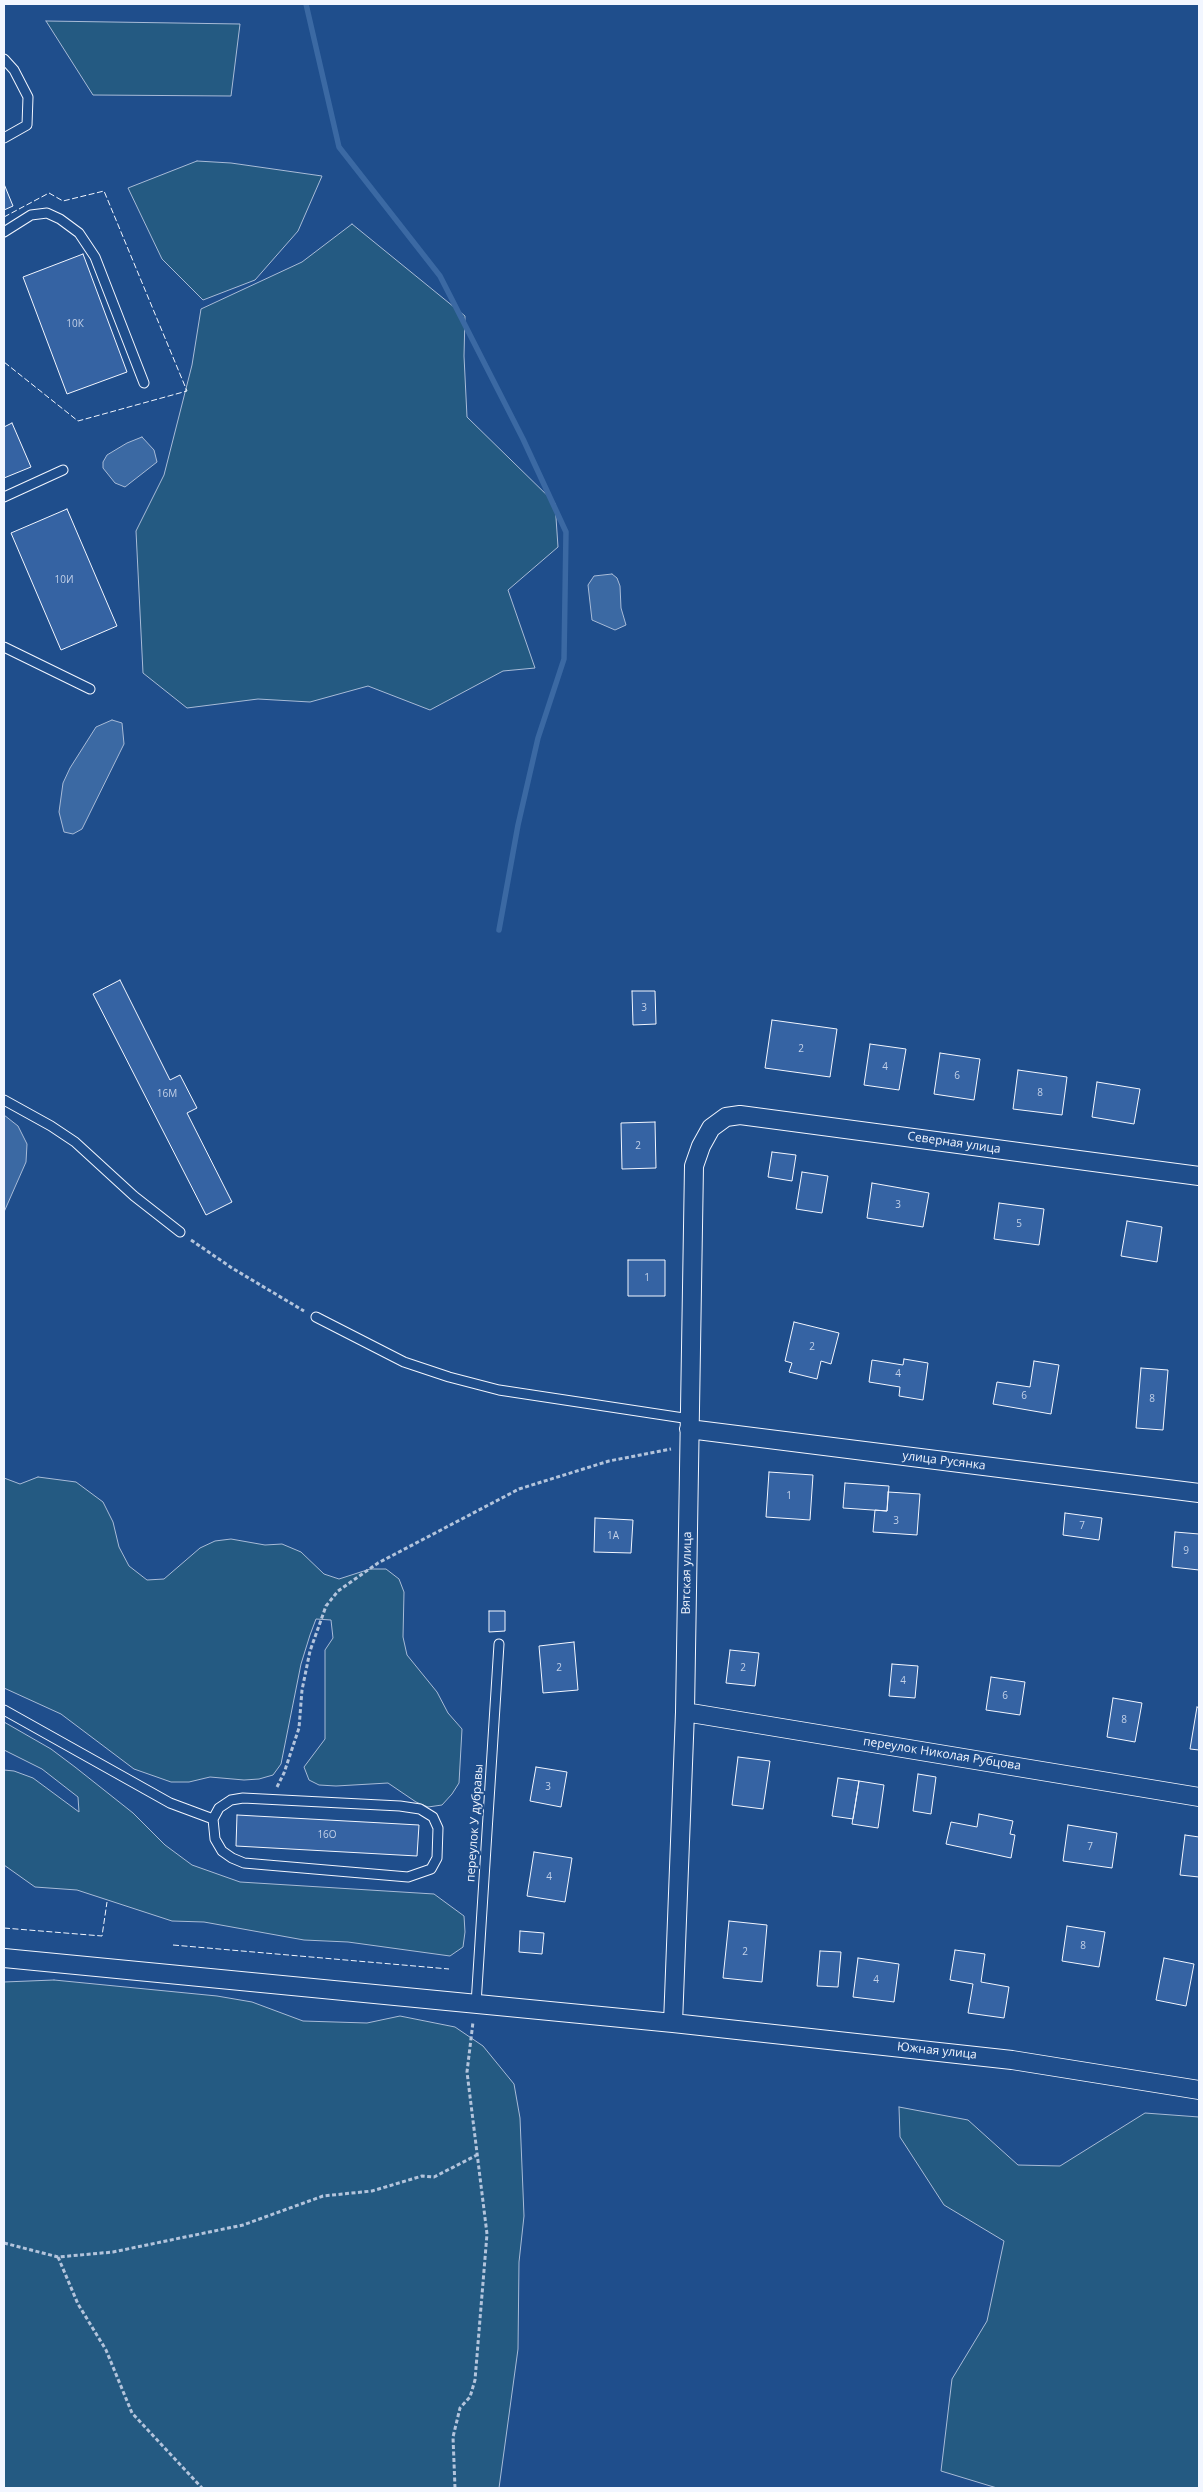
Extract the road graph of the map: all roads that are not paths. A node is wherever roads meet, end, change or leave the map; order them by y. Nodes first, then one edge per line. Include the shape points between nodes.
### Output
1 (4, 59) edge
2 (4, 138) edge
3 (4, 232) edge
4 (144, 383) dead end
5 (62, 470) dead end
6 (4, 497) edge
7 (4, 647) edge
8 (90, 689) dead end
9 (4, 1100) edge
10 (711, 1128) joint
11 (1199, 1176) edge
12 (180, 1232) road end
13 (316, 1317) road end
14 (689, 1431) junction
15 (1199, 1493) edge
16 (500, 1644) dead end
17 (4, 1710) edge
18 (685, 1712) junction
19 (1199, 1797) edge
20 (214, 1819) junction
21 (4, 1958) edge
22 (476, 2004) junction
23 (673, 2022) junction
24 (1199, 2090) edge

1 - 2 lane via 14,70 28,97 27,125
3 - 4 lane via 31,215 47,213 79,233 95,257
5 - 6 lane
7 - 8 lane
9 - 12 lane via 75,1142 134,1196
10 - 11 street, Северная улица via 726,1117 740,1114
10 - 14 street, Вятская улица via 694,1166
13 - 14 lane via 404,1362 449,1378
14 - 15 street, улица Русянка
14 - 18 street, Вятская улица
16 - 22 lane, переулок У дубравы
17 - 20 lane via 170,1803
18 - 19 street, переулок Николая Рубцова
18 - 23 street, Вятская улица
20 - 20 lane via 215,1839 222,1851 244,1863 408,1877 431,1869 437,1858 438,1828 432,1817 420,1809 243,1798 231,1800 219,1808
21 - 22 street, Южная улица
22 - 23 street, Южная улица
23 - 24 street, Южная улица via 1012,2060

